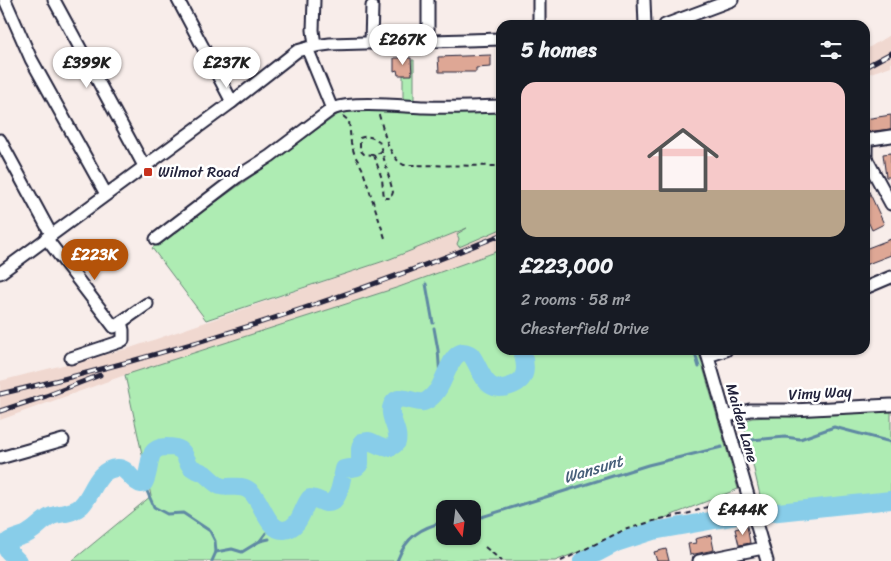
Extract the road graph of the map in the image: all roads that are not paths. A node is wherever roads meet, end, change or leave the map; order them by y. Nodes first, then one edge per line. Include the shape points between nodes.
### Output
1 (5, 0) edge
2 (54, 0) edge
3 (178, 0) edge
4 (314, 0) edge
5 (428, 0) edge
6 (539, 0) edge
7 (644, 0) edge
8 (732, 0) edge
9 (372, 6) dead end
10 (539, 20) edge
11 (645, 20) edge
12 (678, 20) edge
13 (496, 39) edge
14 (428, 41) junction
15 (371, 43) junction
16 (311, 47) junction
17 (232, 102) junction
18 (496, 106) edge
19 (336, 108) junction
20 (891, 136) edge
21 (870, 139) edge
22 (0, 140) edge
23 (870, 165) edge
24 (144, 166) junction
25 (106, 194) junction
26 (891, 204) edge
27 (49, 236) junction
28 (156, 239) dead end
29 (1, 270) edge
30 (891, 277) edge
31 (870, 286) edge
32 (148, 304) dead end
33 (121, 322) junction
34 (708, 355) edge
35 (71, 358) dead end
36 (891, 405) edge
37 (725, 417) junction
38 (63, 440) dead end
39 (0, 458) edge
40 (764, 548) junction
41 (699, 561) edge
42 (767, 561) edge

1 - 25 street via 31,60
2 - 24 street
3 - 17 street
4 - 16 street
5 - 14 street
6 - 10 street
7 - 11 street
8 - 12 street
9 - 15 street
13 - 14 street
14 - 15 street
15 - 16 street
16 - 17 street via 297,51
16 - 19 street
17 - 24 street
18 - 19 street
19 - 28 street
20 - 21 street
22 - 27 street
23 - 26 street
24 - 25 street
25 - 27 street
27 - 29 street
27 - 33 street via 114,327
30 - 31 street
32 - 33 street
33 - 35 street via 123,340
34 - 37 street, Maiden Lane
36 - 37 street, Vimy Way via 750,410
37 - 40 street, Maiden Lane via 746,500
38 - 39 street
40 - 41 street
40 - 42 street, Maiden Lane

